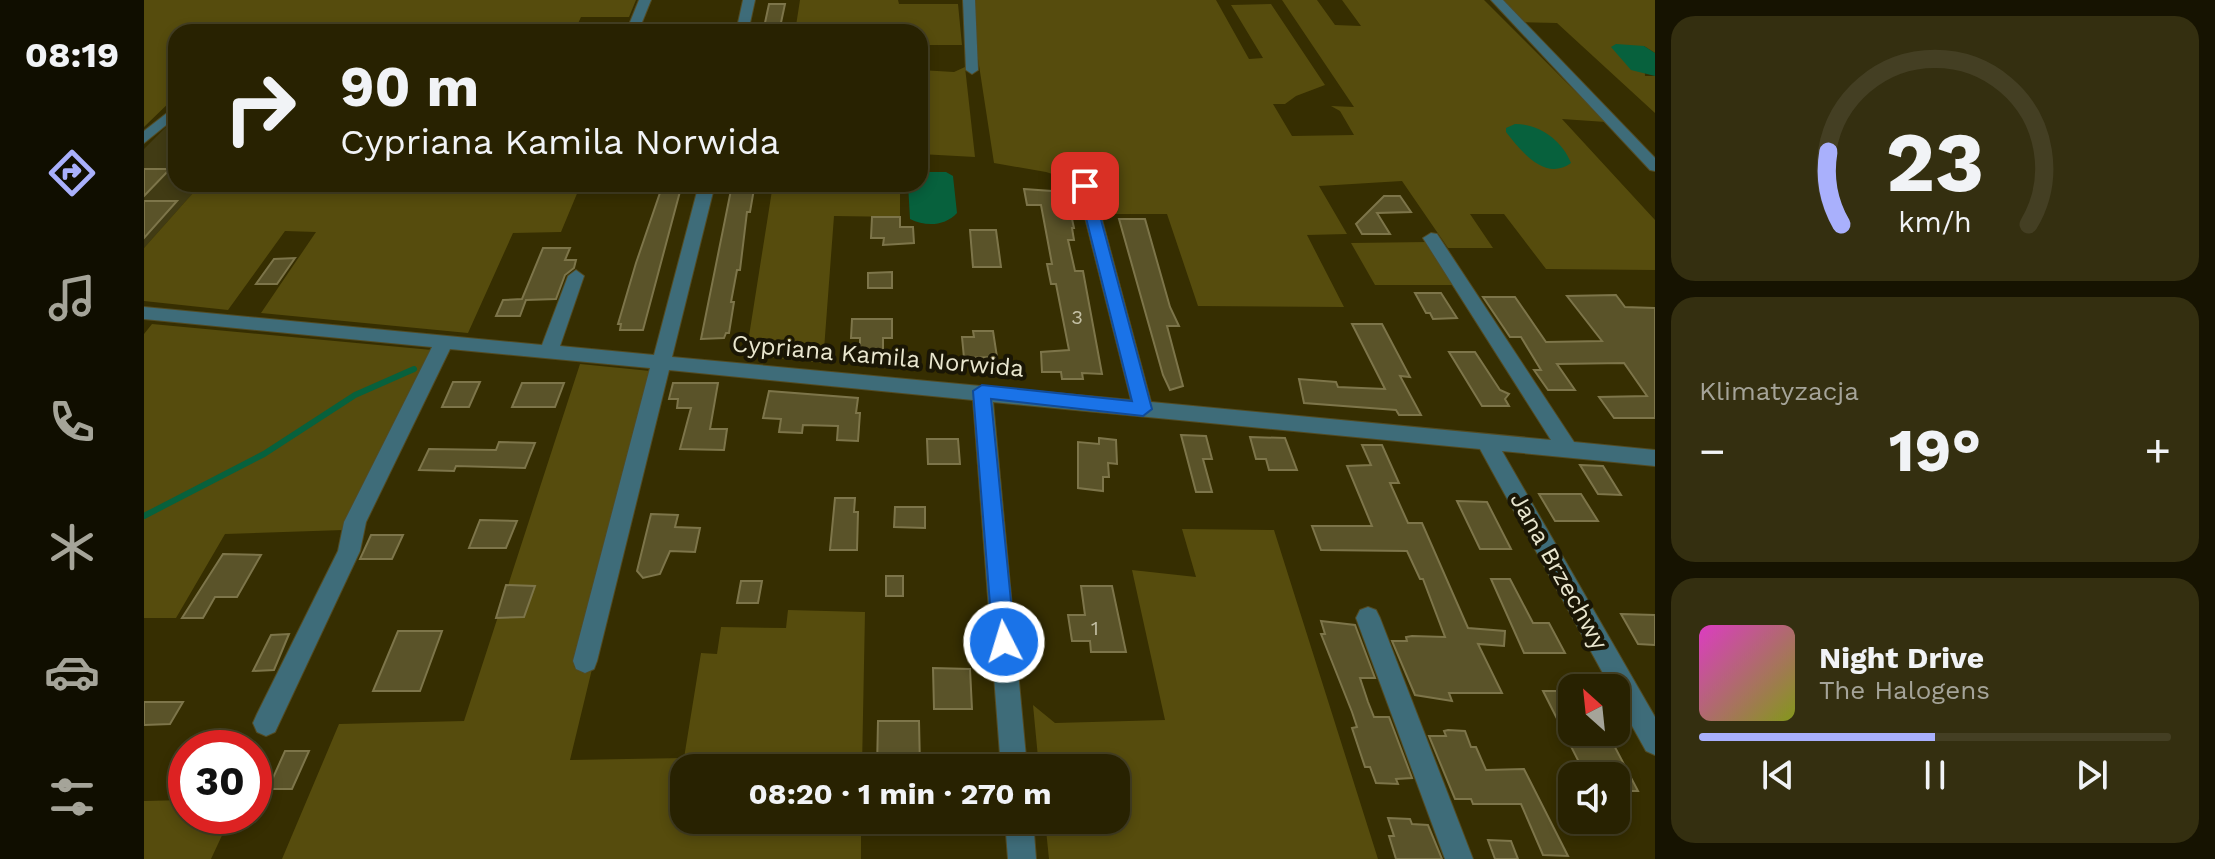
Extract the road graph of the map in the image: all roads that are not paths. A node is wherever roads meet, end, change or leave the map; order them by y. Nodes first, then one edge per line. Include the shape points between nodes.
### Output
1 (645, 0) edge
2 (749, 0) edge
3 (969, 0) edge
4 (1497, 0) edge
5 (635, 24) edge
6 (744, 24) edge
7 (972, 70) dead end
8 (168, 117) edge
9 (144, 139) edge
10 (1655, 167) edge
11 (1085, 186) dead end
12 (705, 192) edge
13 (1431, 238) dead end
14 (576, 276) dead end
15 (144, 313) edge
16 (445, 340) junction
17 (549, 352) junction
18 (662, 363) junction
19 (982, 391) junction
20 (1143, 409) junction
21 (1486, 442) junction
22 (1568, 450) junction
23 (1655, 458) edge
24 (1368, 618) dead end
25 (585, 661) dead end
26 (266, 723) dead end
27 (1655, 742) edge
28 (1013, 754) edge
29 (1020, 834) edge
30 (1022, 859) edge
31 (1459, 859) edge

1 - 5 street
2 - 6 street
3 - 7 street
4 - 10 street
8 - 9 street
11 - 20 street
12 - 18 street
13 - 22 street
14 - 17 street
15 - 16 street, Cypriana Kamila Norwida
16 - 17 street, Cypriana Kamila Norwida
16 - 26 street via 355,522 349,551
17 - 18 street, Cypriana Kamila Norwida
18 - 19 street, Cypriana Kamila Norwida
18 - 25 street
19 - 20 street, Cypriana Kamila Norwida
19 - 28 street
20 - 21 street, Cypriana Kamila Norwida
21 - 22 street, Cypriana Kamila Norwida
21 - 27 street, Jana Brzechwy
22 - 23 street, Cypriana Kamila Norwida
24 - 31 street
29 - 30 street

